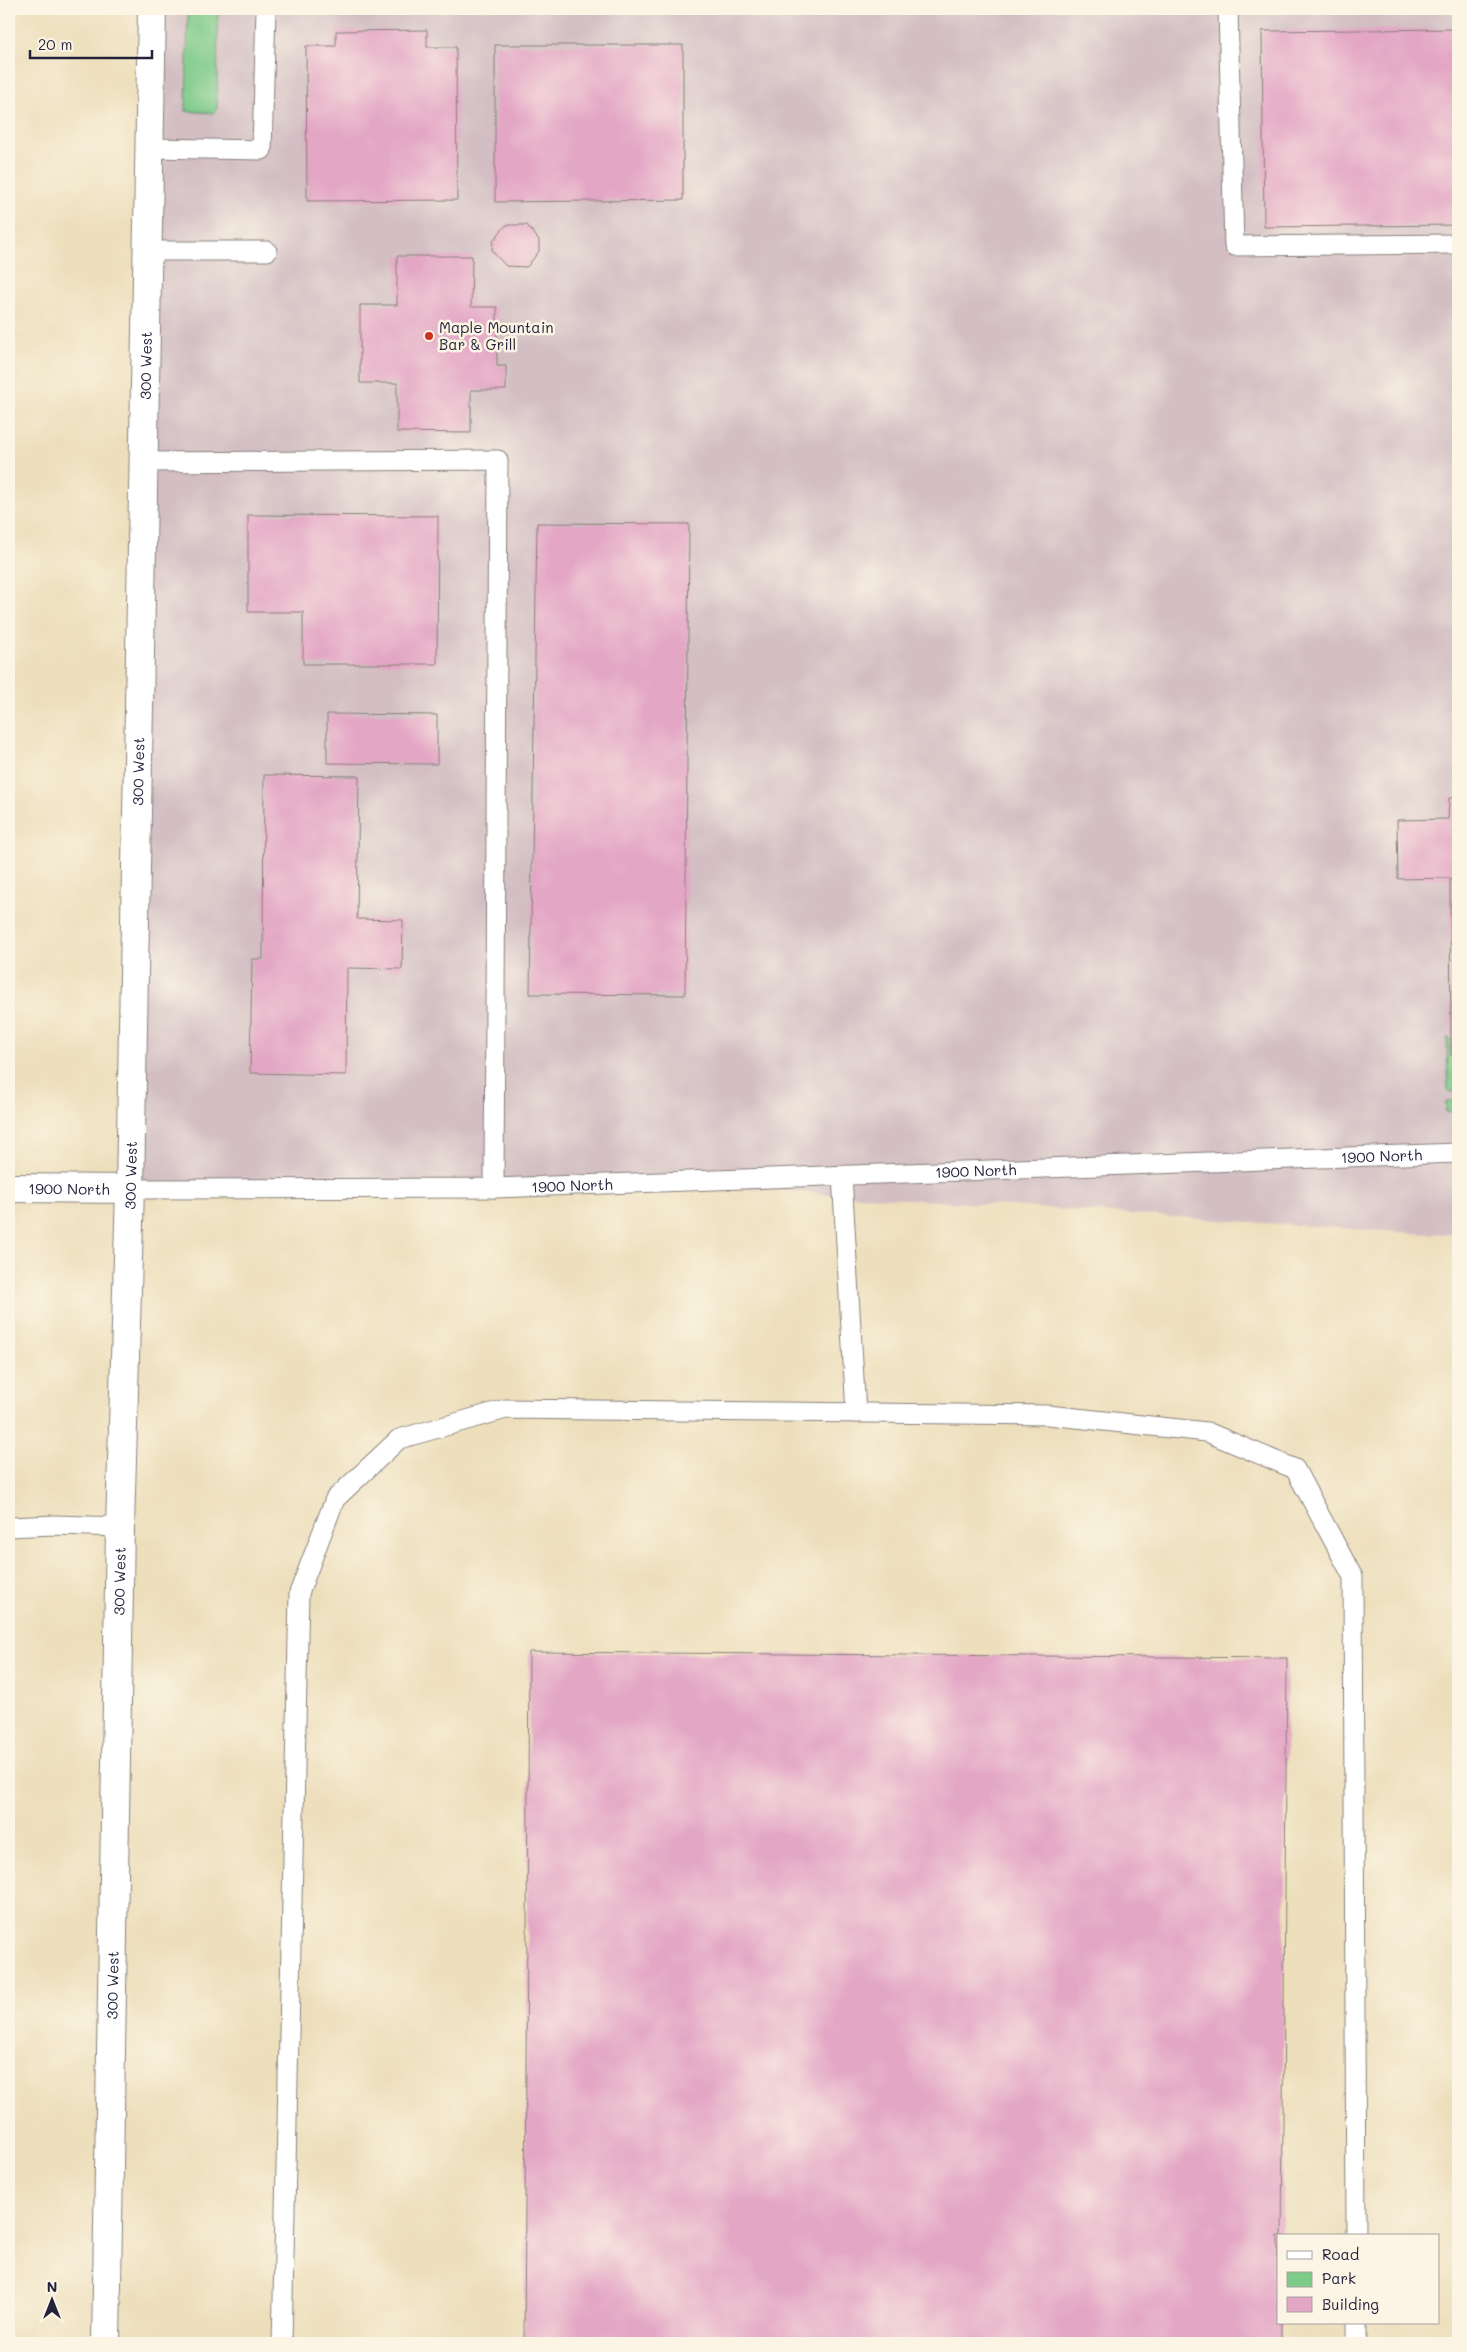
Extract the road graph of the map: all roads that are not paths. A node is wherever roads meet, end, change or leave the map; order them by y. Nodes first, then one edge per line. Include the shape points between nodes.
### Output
1 (152, 9) edge
2 (266, 9) edge
3 (1228, 9) edge
4 (150, 148) junction
5 (1458, 244) edge
6 (149, 251) junction
7 (267, 252) dead end
8 (143, 462) junction
9 (1458, 1153) edge
10 (842, 1176) junction
11 (9, 1188) edge
12 (494, 1188) junction
13 (130, 1189) junction
14 (856, 1413) junction
15 (9, 1527) edge
16 (120, 1527) junction
17 (1356, 2234) edge
18 (1357, 2324) edge
19 (106, 2343) edge
20 (282, 2343) edge
21 (1357, 2343) edge

1 - 4 street, 300 West
2 - 4 lane via 262,150
3 - 5 lane via 1234,246
4 - 6 street, 300 West
6 - 7 lane
6 - 8 street, 300 West
8 - 12 lane via 498,460
8 - 13 street, 300 West
9 - 10 lane, 1900 North
10 - 12 lane, 1900 North
10 - 14 lane
11 - 13 street, 1900 North
12 - 13 lane, 1900 North
13 - 16 street, 300 West
14 - 17 lane via 1048,1415 1207,1432 1295,1469 1353,1577
14 - 20 lane via 506,1409 399,1438 335,1499 298,1593
15 - 16 lane
16 - 19 street, 300 West
18 - 21 lane

